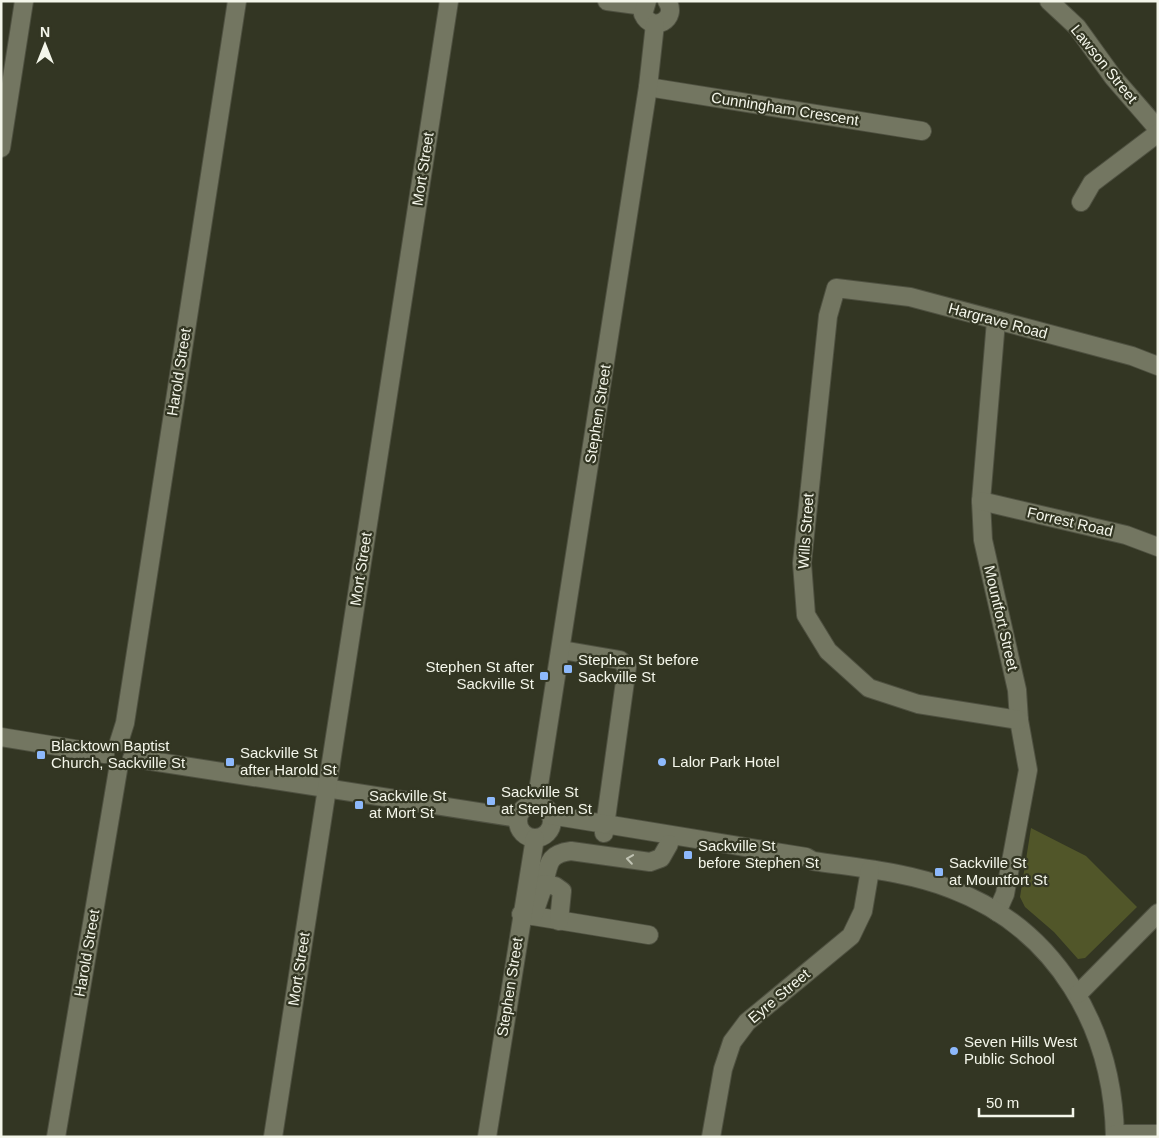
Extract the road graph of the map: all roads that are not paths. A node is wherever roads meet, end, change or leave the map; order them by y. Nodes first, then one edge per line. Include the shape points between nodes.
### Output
1 (24, 1) edge
2 (236, 1) edge
3 (449, 1) edge
4 (607, 1) edge
5 (667, 1) edge
6 (1049, 1) edge
7 (645, 3) edge
8 (655, 24) junction
9 (648, 87) junction
10 (1158, 128) edge
11 (922, 131) dead end
12 (1158, 133) edge
13 (1, 148) edge
14 (1081, 202) dead end
15 (836, 288) joint
16 (996, 321) junction
17 (1158, 366) edge
18 (981, 501) junction
19 (1158, 547) edge
20 (562, 650) junction
21 (1019, 720) junction
22 (1, 737) edge
23 (119, 742) junction
24 (105, 754) junction
25 (132, 758) junction
26 (118, 770) junction
27 (327, 786) junction
28 (536, 804) junction
29 (518, 818) junction
30 (550, 821) junction
31 (605, 828) junction
32 (535, 838) junction
33 (669, 844) junction
34 (814, 861) junction
35 (870, 870) junction
36 (544, 884) junction
37 (997, 912) junction
38 (1158, 913) edge
39 (527, 915) junction
40 (559, 920) junction
41 (649, 934) dead end
42 (1078, 994) junction
43 (1158, 1134) edge
44 (1115, 1136) edge
45 (56, 1137) edge
46 (273, 1137) edge
47 (487, 1137) edge
48 (711, 1137) edge

1 - 13 street
2 - 23 street, Harold Street via 125,722
3 - 27 street, Mort Street
4 - 7 street
5 - 8 street via 669,16
6 - 10 street, Lawson Street via 1077,27
7 - 8 street via 645,17
8 - 9 street, Stephen Street
9 - 11 street, Cunningham Crescent
9 - 20 street, Stephen Street
12 - 14 street via 1092,183
15 - 16 street, Hargrave Road via 910,298
15 - 21 street, Wills Street via 828,316 802,563 806,616 828,652 869,688 918,704
16 - 17 street, Hargrave Road via 1132,356
16 - 18 street, Mountfort Street
18 - 19 street, Forrest Road via 1126,535
18 - 21 street, Mountfort Street via 983,540 1017,690
20 - 28 street, Stephen Street
20 - 31 street via 620,660 626,664
21 - 37 street, Mountfort Street via 1028,770 1004,894
22 - 24 street
23 - 24 street via 108,747
23 - 25 street via 130,747
24 - 26 street via 107,763
25 - 26 street via 129,765
25 - 27 street
26 - 45 street, Harold Street
27 - 29 street
27 - 46 street, Mort Street
28 - 29 street via 523,809
28 - 30 street via 545,808
29 - 32 street via 522,832
30 - 31 street
30 - 32 street via 544,835
31 - 33 street
31 - 34 street via 806,857
32 - 39 street, Stephen Street
33 - 34 street via 804,864
33 -> 36 street via 661,858 650,862 561,852 549,862
34 - 35 street
35 - 37 street via 946,886
35 - 48 street, Eyre Street via 862,911 851,936 747,1022 732,1042 723,1069
36 - 39 street
36 - 40 street via 562,891
37 - 42 street via 1040,948
38 - 42 street
39 - 40 street
39 - 47 street, Stephen Street
40 - 41 street
42 - 44 street via 1106,1061
43 - 44 street

